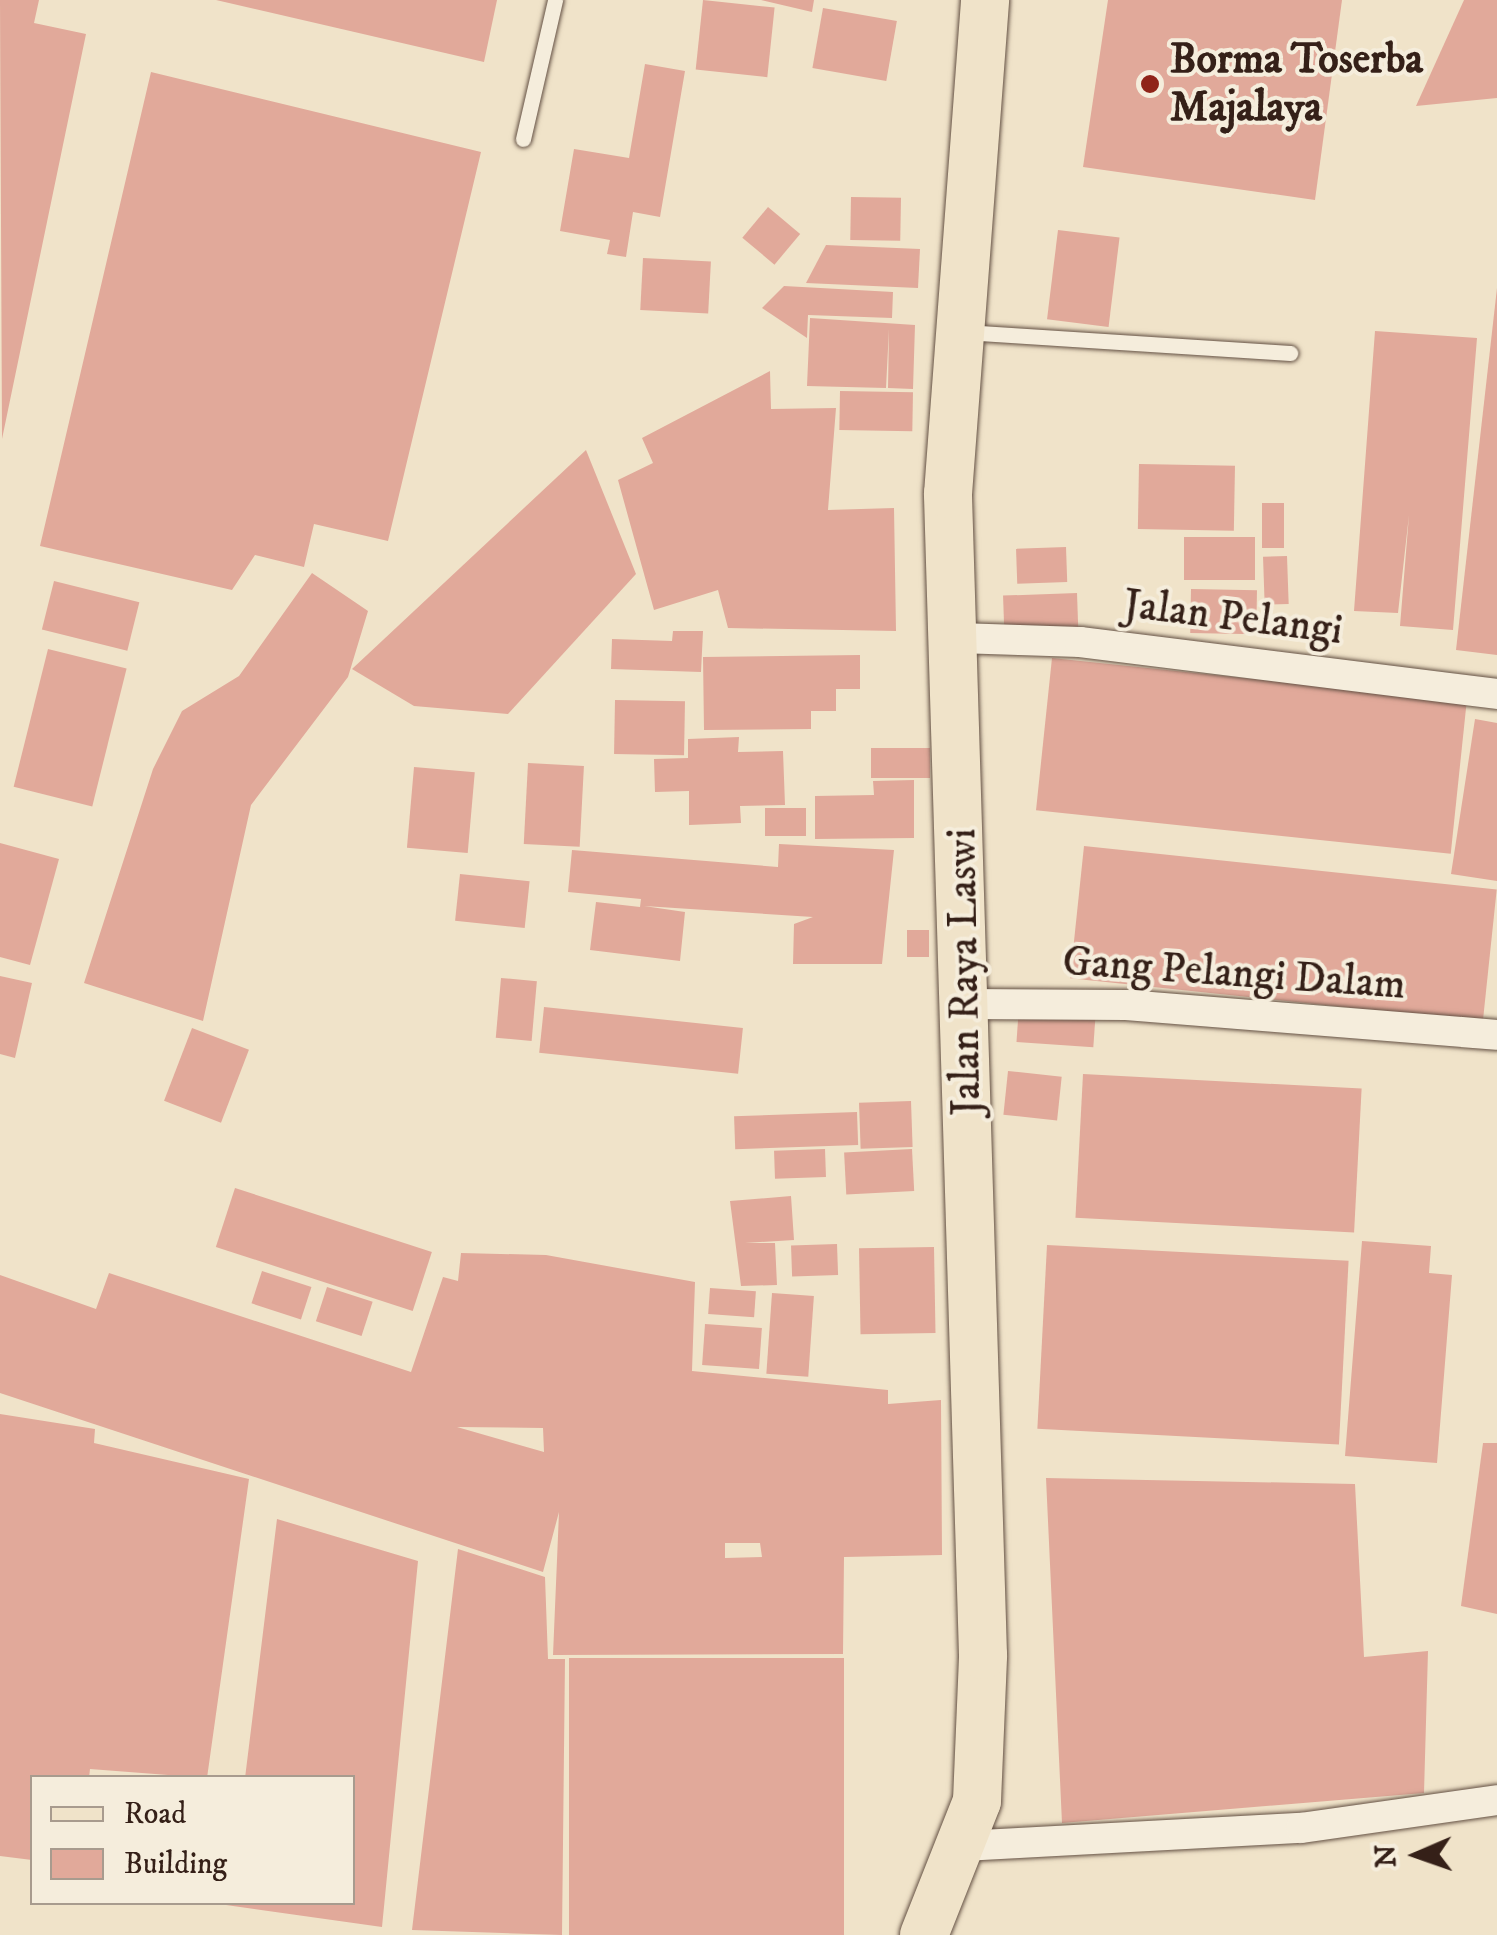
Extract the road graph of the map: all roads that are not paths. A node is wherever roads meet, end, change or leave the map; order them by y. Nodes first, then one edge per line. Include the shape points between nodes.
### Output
1 (555, 0) edge
2 (985, 0) edge
3 (523, 139) dead end
4 (960, 332) junction
5 (1290, 353) dead end
6 (958, 638) junction
7 (1497, 694) edge
8 (966, 1004) junction
9 (1497, 1035) edge
10 (1497, 1800) edge
11 (964, 1846) junction
12 (924, 1935) edge

1 - 3 lane
2 - 4 main road, Jalan Raya Laswi
4 - 5 lane
4 - 6 main road, Jalan Raya Laswi via 948,494
6 - 7 street, Jalan Pelangi via 1080,642
6 - 8 main road, Jalan Raya Laswi
8 - 9 street, Gang Pelangi Dalam via 1126,1005
8 - 11 main road, Jalan Raya Laswi via 983,1656 977,1801
10 - 11 street via 1281,1829
11 - 12 main road, Jalan Raya Laswi

